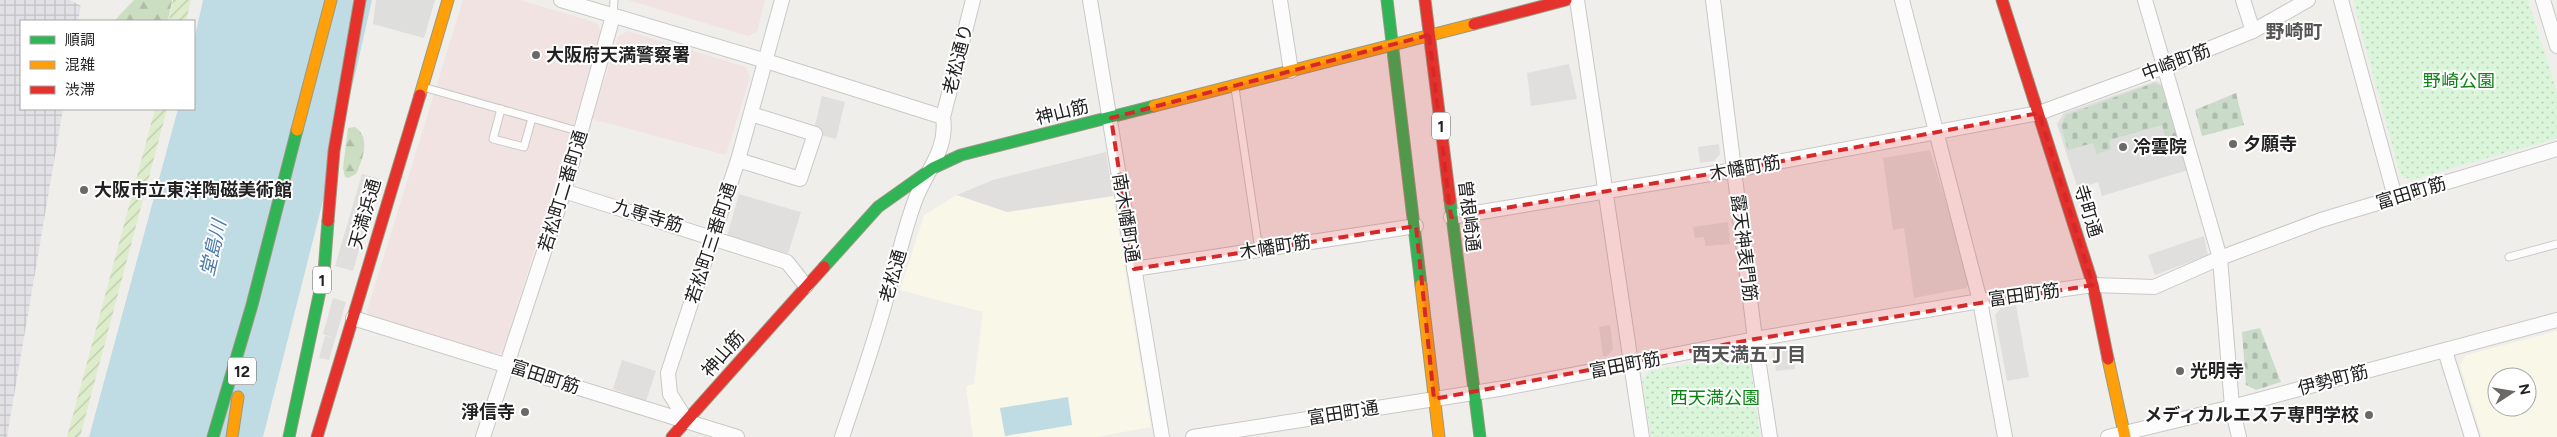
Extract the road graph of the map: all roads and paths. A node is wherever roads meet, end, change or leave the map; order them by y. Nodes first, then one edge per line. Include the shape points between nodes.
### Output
1 (331, 0) edge
2 (360, 0) edge
3 (448, 0) edge
4 (561, 0) edge
5 (614, 0) edge
6 (782, 0) edge
7 (973, 0) edge
8 (1090, 0) edge
9 (1280, 0) edge
10 (1387, 0) edge
11 (1424, 0) edge
12 (1566, 0) edge
13 (1577, 0) edge
14 (1713, 0) edge
15 (1902, 0) edge
16 (2002, 0) edge
17 (2145, 0) edge
18 (2243, 0) edge
19 (2308, 0) edge
20 (2341, 0) edge
21 (2543, 0) edge
22 (613, 16) junction
23 (2253, 31) junction
24 (1429, 35) junction
25 (1393, 46) junction
26 (2557, 46) edge
27 (766, 61) junction
28 (2164, 67) junction
29 (1291, 71) junction
30 (1234, 85) junction
31 (421, 86) junction
32 (501, 109) junction
33 (2039, 113) junction
34 (751, 114) junction
35 (943, 117) junction
36 (532, 118) junction
37 (1111, 118) junction
38 (581, 132) junction
39 (1937, 132) junction
40 (2557, 149) edge
41 (738, 160) junction
42 (932, 168) junction
43 (1734, 170) junction
44 (564, 191) junction
45 (1606, 192) junction
46 (2396, 197) junction
47 (1451, 217) junction
48 (1416, 226) junction
49 (714, 237) junction
50 (2557, 244) edge
51 (1259, 250) junction
52 (2509, 257) dead end
53 (2220, 258) junction
54 (1134, 269) junction
55 (2092, 285) junction
56 (806, 286) junction
57 (1980, 301) junction
58 (252, 305) junction
59 (353, 318) junction
60 (2557, 320) edge
61 (1755, 339) junction
62 (2445, 351) junction
63 (1630, 364) junction
64 (507, 365) junction
65 (1475, 392) junction
66 (1434, 399) junction
67 (2232, 407) junction
68 (687, 421) junction
69 (2125, 435) edge
70 (213, 437) edge
71 (232, 437) edge
72 (289, 437) edge
73 (317, 437) edge
74 (483, 437) edge
75 (672, 437) edge
76 (737, 437) edge
77 (842, 437) edge
78 (1162, 437) edge
79 (1193, 437) edge
80 (1439, 437) edge
81 (1480, 437) edge
82 (1642, 437) edge
83 (1770, 437) edge
84 (2005, 437) edge
85 (2108, 437) edge
86 (2239, 437) edge
87 (2472, 437) edge

1 - 58 main road
2 - 72 main road, 1 via 334,151 324,272
3 - 31 main road, 天満浜通
4 - 22 street
5 - 22 lane
6 - 27 street, 若松町三番町通
7 - 35 street, 老松通り
8 - 37 street, 南木幡町通
9 - 29 street
10 - 25 main road
11 - 24 main road, 曽根崎通 / 1
12 - 24 main road, 神山筋
13 - 45 street
14 - 43 street, 露天神表門筋
15 - 39 street
16 - 33 main road, 寺町通
17 - 28 street
18 - 23 street
19 - 23 street, 中崎町筋
20 - 46 street
21 - 26 street
22 - 27 street
22 - 38 street, 若松町二番町通
23 - 28 street, 中崎町筋
24 - 25 main road, 神山筋
24 - 47 main road, 曽根崎通 / 1
25 - 29 main road, 神山筋
25 - 48 main road
27 - 34 street, 若松町三番町通
27 - 35 street
28 - 33 street, 中崎町筋
28 - 53 street
29 - 30 main road, 神山筋
30 - 37 main road, 神山筋
30 - 51 lane
31 - 32 lane
31 - 59 main road, 天満浜通
32 - 36 lane
32 - 36 lane via 493,139 524,148
33 - 39 street, 木幡町筋
33 - 55 main road, 寺町通
34 - 41 street, 若松町三番町通
34 - 41 street via 815,134 800,179
35 - 42 street, 老松通 via 943,140
36 - 38 lane
37 - 42 main road, 神山筋 via 961,155
37 - 54 street, 南木幡町通
38 - 44 street, 若松町二番町通
39 - 43 street, 木幡町筋
39 - 57 street
40 - 46 street, 富田町筋
41 - 49 street, 若松町三番町通
42 - 56 main road, 神山筋 via 878,206
42 - 77 street, 老松通 via 916,197
43 - 45 street, 木幡町筋
43 - 61 street, 露天神表門筋
44 - 49 street, 九専寺筋
44 - 64 street, 若松町二番町通
45 - 47 street, 木幡町筋
45 - 63 street
46 - 53 street, 富田町筋 via 2321,220
47 - 65 main road, 曽根崎通 / 1
48 - 51 street, 木幡町筋
48 - 66 main road
49 - 56 street, 九専寺筋 via 787,262
49 - 68 street, 若松町三番町通 via 668,373 670,394
50 - 52 lane
51 - 54 street, 木幡町筋
53 - 55 street, 富田町筋 via 2154,287
53 - 67 street
54 - 78 street, 南木幡町通
55 - 57 street, 富田町筋
55 - 69 main road, 寺町通
56 - 68 main road, 神山筋
57 - 61 street, 富田町筋
57 - 84 street
58 - 70 main road
58 - 71 main road, 12
59 - 64 street, 富田町筋
59 - 73 main road, 天満浜通
60 - 62 street, 伊勢町筋
61 - 63 street, 富田町筋
61 - 83 street, 露天神表門筋
62 - 67 street, 伊勢町筋
62 - 87 street
63 - 65 street, 富田町筋
63 - 82 street
64 - 68 street, 富田町筋
64 - 74 street, 若松町二番町通
65 - 66 street, 富田町筋
65 - 81 main road, 曽根崎通 / 1
66 - 79 street, 富田町通
66 - 80 main road
67 - 69 street, 伊勢町筋
67 - 86 street
68 - 75 main road, 神山筋
68 - 76 street, 富田町筋
69 - 85 street, 伊勢町筋

